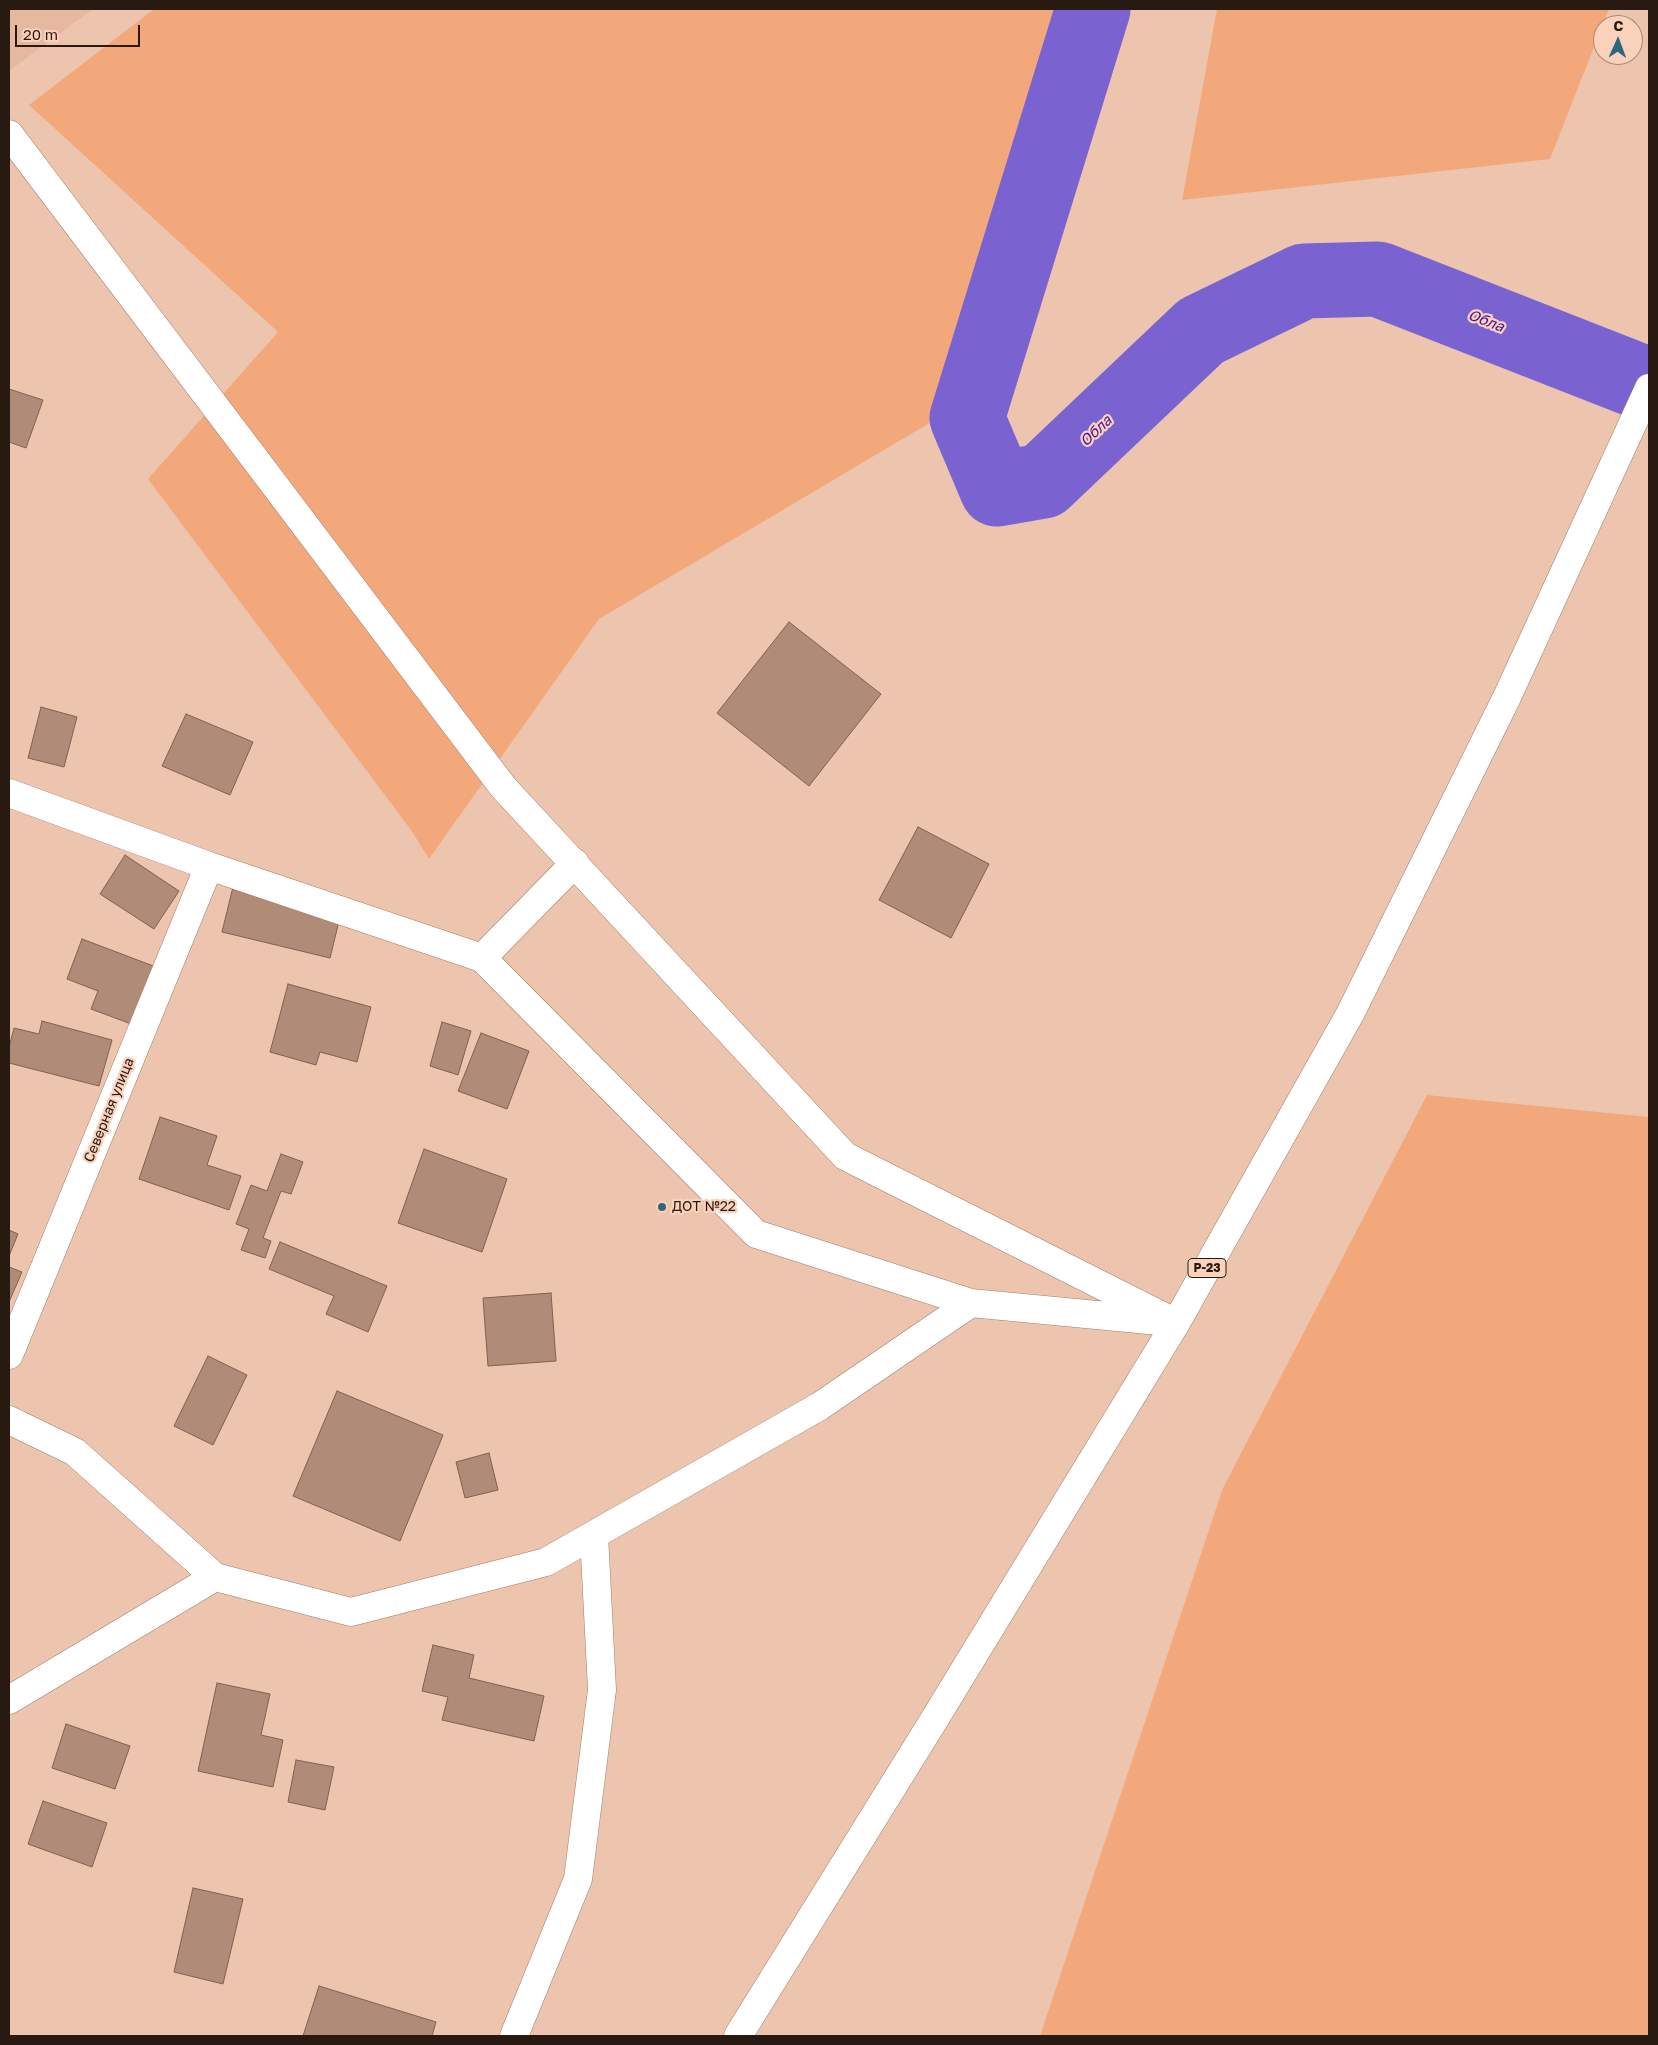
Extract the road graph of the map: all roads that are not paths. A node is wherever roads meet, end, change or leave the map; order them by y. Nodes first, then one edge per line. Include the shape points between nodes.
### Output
1 (9, 134) edge
2 (1649, 388) edge
3 (9, 793) edge
4 (575, 863) junction
5 (209, 866) junction
6 (482, 958) junction
7 (971, 1302) junction
8 (1176, 1323) junction
9 (9, 1354) edge
10 (9, 1420) edge
11 (594, 1535) junction
12 (215, 1578) junction
13 (9, 1700) edge
14 (514, 2036) edge
15 (738, 2036) edge

1 - 4 street via 504,787
2 - 8 street, Р-23 via 1507,697 1350,1014
3 - 5 street
4 - 6 street
4 - 8 street via 845,1156
5 - 6 street
5 - 9 street, Северная улица
6 - 7 street via 756,1234
7 - 8 street
7 - 11 street via 820,1406
8 - 15 street, Р-23
10 - 12 street via 75,1452
11 - 12 street via 546,1562 351,1612
11 - 14 street via 602,1690 578,1879
12 - 13 street

